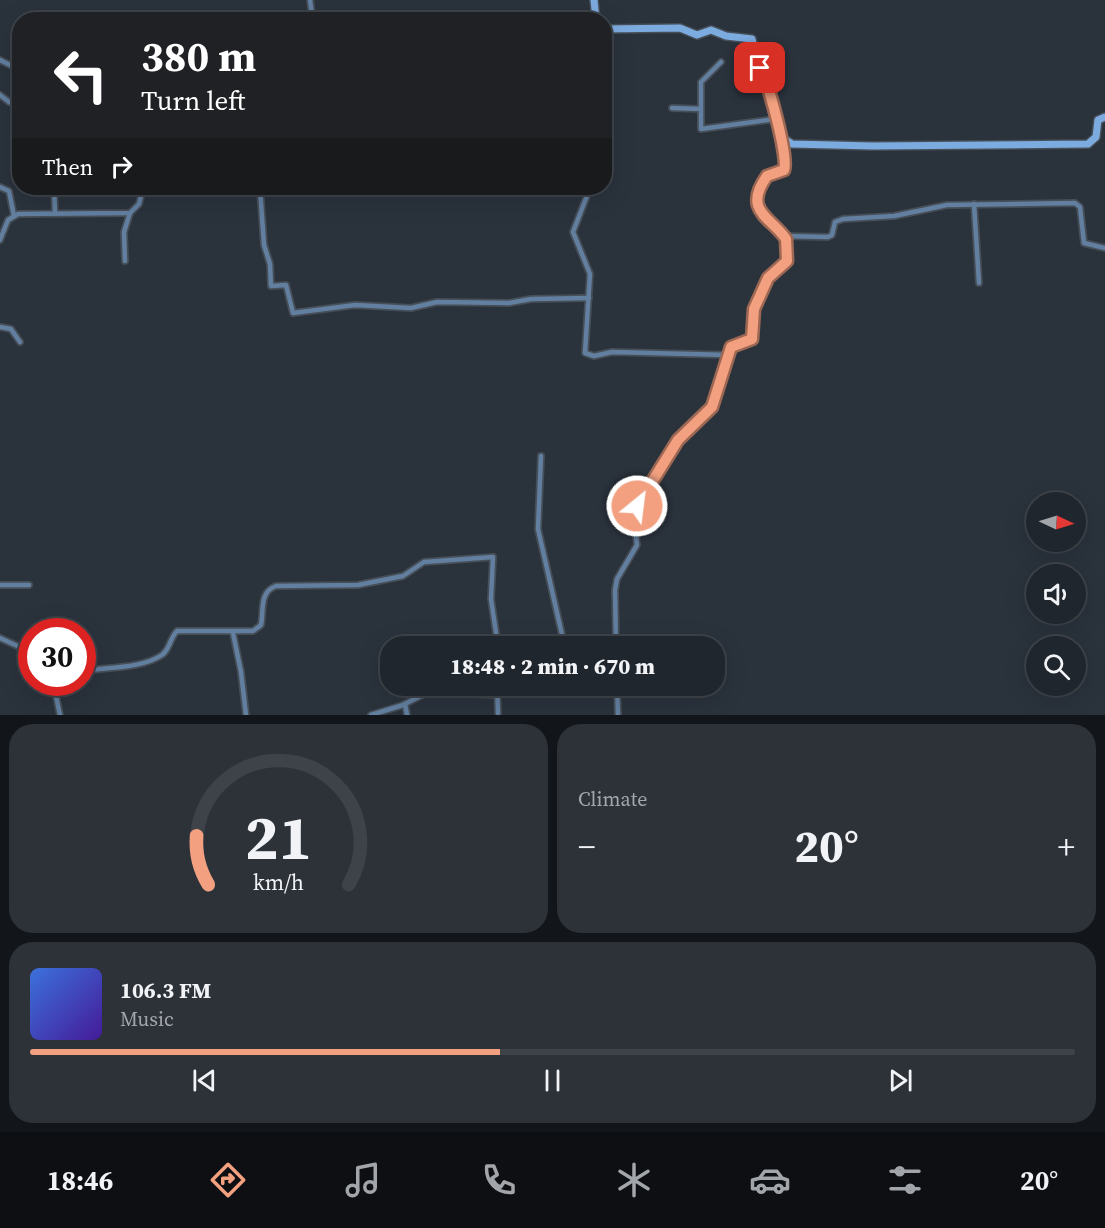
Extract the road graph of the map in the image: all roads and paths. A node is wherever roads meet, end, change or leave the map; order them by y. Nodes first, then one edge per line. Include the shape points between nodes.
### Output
1 (612, 29) edge
2 (721, 63) dead end
3 (672, 108) dead end
4 (701, 109) junction
5 (1105, 117) edge
6 (775, 119) junction
7 (784, 141) junction
8 (0, 187) edge
9 (54, 195) edge
10 (141, 195) edge
11 (260, 195) edge
12 (587, 195) edge
13 (974, 204) junction
14 (55, 212) junction
15 (130, 213) junction
16 (14, 216) junction
17 (785, 236) junction
18 (0, 240) edge
19 (1105, 248) edge
20 (124, 261) dead end
21 (979, 283) dead end
22 (589, 298) junction
23 (0, 327) edge
24 (20, 342) dead end
25 (729, 355) junction
26 (541, 456) dead end
27 (0, 585) edge
28 (29, 585) dead end
29 (233, 633) junction
30 (497, 636) edge
31 (561, 636) edge
32 (616, 636) edge
33 (0, 638) edge
34 (18, 646) edge
35 (96, 669) edge
36 (56, 696) edge
37 (420, 696) edge
38 (497, 696) edge
39 (617, 696) edge
40 (405, 704) junction
41 (498, 713) dead end
42 (60, 715) edge
43 (246, 715) edge
44 (371, 715) edge
45 (407, 715) edge
46 (618, 715) edge

1 - 6 street via 680,28 697,36 711,30 752,39 769,86
2 - 4 street via 701,82
3 - 4 street
4 - 6 street via 701,129
5 - 7 street via 1098,120 1096,137 1088,144 873,146
6 - 7 street
7 - 17 street via 786,167 767,176 758,201 764,218
8 - 16 street via 9,191
9 - 14 street
10 - 15 street via 139,204
11 - 22 street via 271,286 286,285 293,313 355,305 402,308 437,302
12 - 22 street via 573,232 590,270
13 - 17 street via 843,219 835,222 828,237
13 - 19 street via 1078,203 1084,243
13 - 21 street
14 - 15 street
14 - 16 street
15 - 20 street via 124,227
16 - 18 street
17 - 25 street via 787,261 768,278 754,309 752,339 734,345
22 - 25 street via 585,352 588,356 612,352
23 - 24 street via 11,329
25 - 32 street via 712,407 678,440 637,506 637,545 617,579 615,590
26 - 31 street via 538,529
27 - 28 street
29 - 30 street via 248,632 261,625 264,597 276,586 358,585 403,576 423,562 493,557 491,599
29 - 35 street via 177,631 160,656
29 - 43 street
33 - 34 street
36 - 42 street
37 - 40 street
38 - 41 street
39 - 46 street
40 - 44 street
40 - 45 street

